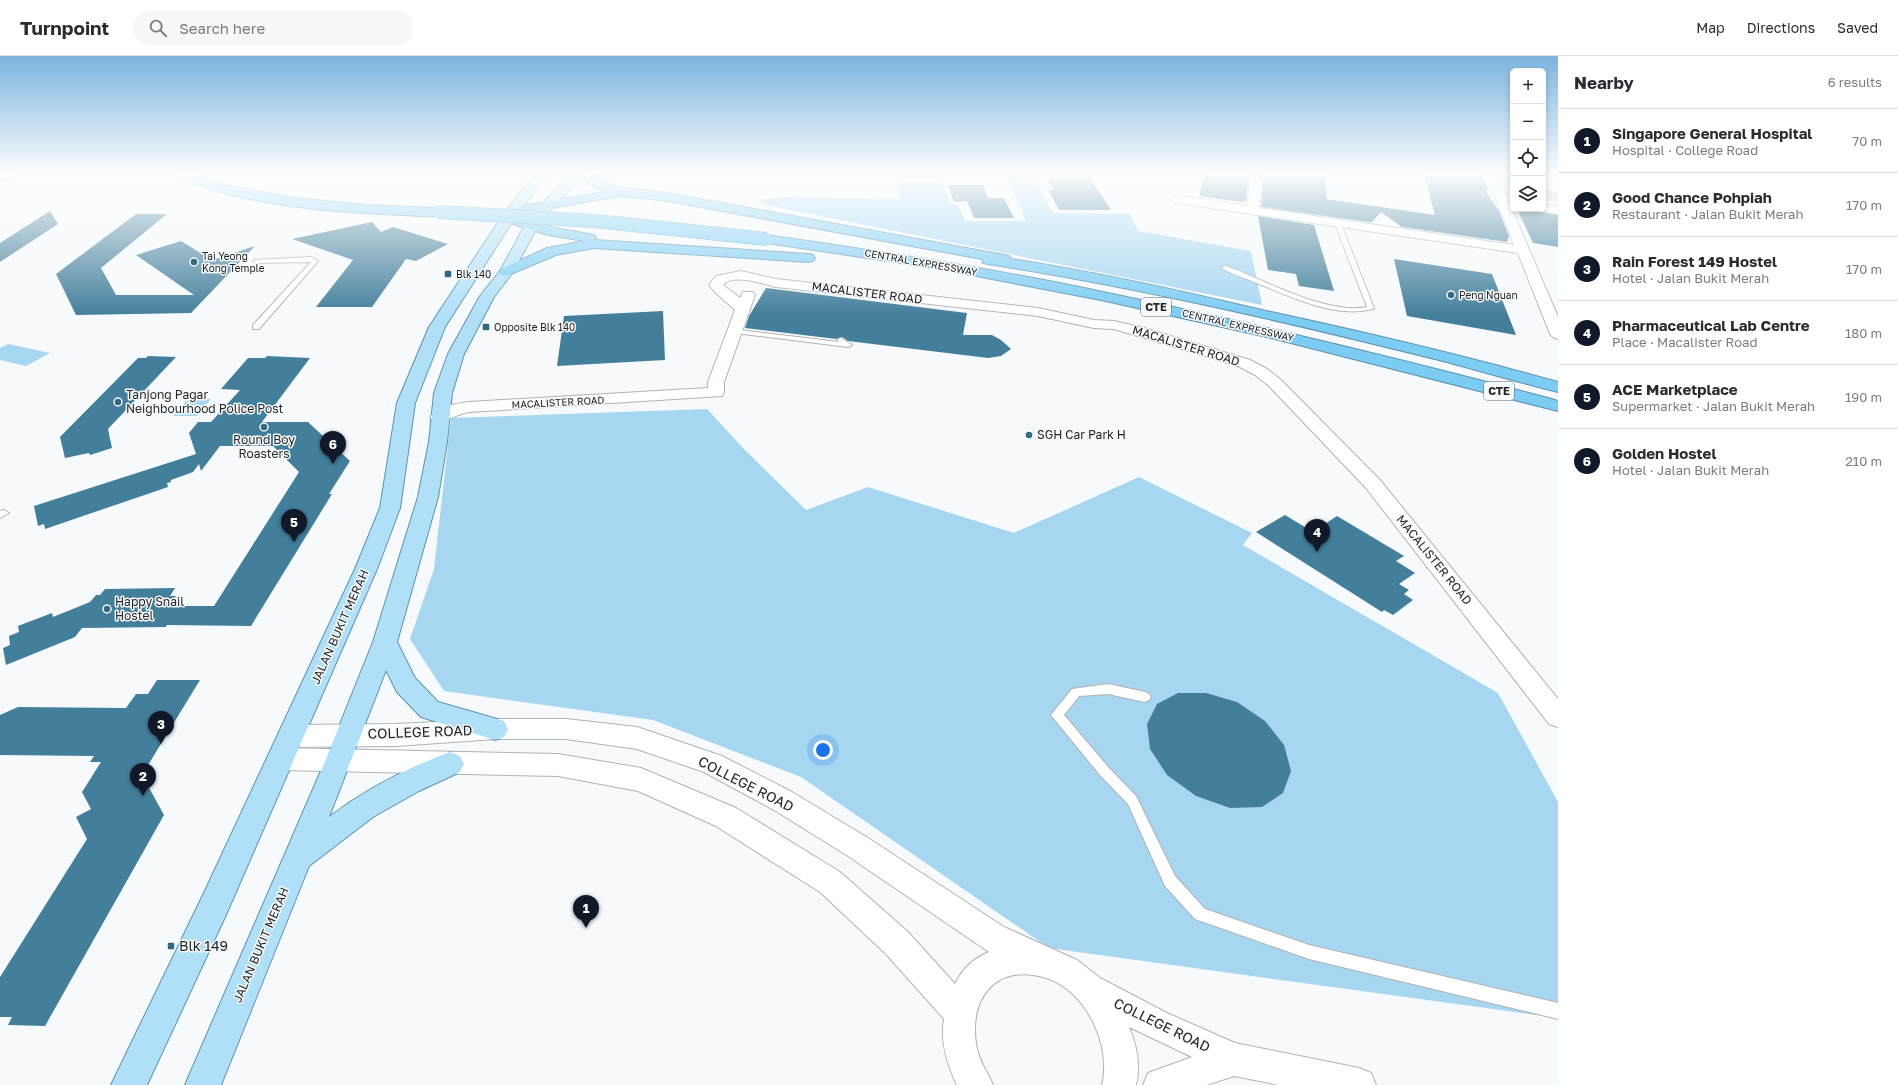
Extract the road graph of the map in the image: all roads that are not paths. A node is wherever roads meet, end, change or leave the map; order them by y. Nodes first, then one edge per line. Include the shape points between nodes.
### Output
1 (507, 220) edge
2 (522, 220) edge
3 (536, 220) edge
4 (584, 220) edge
5 (799, 220) edge
6 (1314, 220) edge
7 (1513, 220) edge
8 (1338, 224) junction
9 (532, 225) junction
10 (769, 234) junction
11 (658, 247) junction
12 (1522, 250) junction
13 (256, 261) dead end
14 (1224, 267) dead end
15 (1053, 269) junction
16 (506, 272) junction
17 (984, 273) junction
18 (758, 285) junction
19 (742, 308) junction
20 (1552, 308) edge
21 (256, 327) dead end
22 (735, 331) junction
23 (1558, 334) edge
24 (841, 340) dead end
25 (716, 387) junction
26 (1558, 387) edge
27 (443, 393) junction
28 (1558, 406) edge
29 (439, 417) junction
30 (385, 642) junction
31 (1145, 697) dead end
32 (1558, 717) edge
33 (495, 729) junction
34 (286, 747) junction
35 (343, 747) junction
36 (450, 764) junction
37 (298, 858) junction
38 (1042, 960) junction
39 (1089, 989) junction
40 (1558, 1011) edge
41 (959, 1012) junction
42 (1234, 1059) junction
43 (972, 1081) edge
44 (129, 1085) edge
45 (203, 1085) edge
46 (1119, 1085) edge
47 (1160, 1085) edge
48 (1359, 1085) edge

1 - 34 main road, JALAN BUKIT MERAH via 437,327 406,403 390,508 366,569
2 - 9 highway
3 - 9 main road, JALAN BUKIT MERAH
4 - 10 highway, CENTRAL EXPRESSWAY / CTE, bridge
5 - 15 highway
6 - 8 street
7 - 12 street
8 - 12 street
8 - 14 lane via 1371,308 1351,311 1315,303
9 - 11 highway via 574,236
9 - 16 main road, JALAN BUKIT MERAH
10 - 15 highway, CENTRAL EXPRESSWAY / CTE via 884,243
10 - 17 highway, CENTRAL EXPRESSWAY / CTE
11 - 16 highway via 594,244 573,246 536,257
11 - 17 highway via 810,258 960,275
12 - 20 street
13 - 21 lane via 315,261
15 - 26 highway, CENTRAL EXPRESSWAY / CTE via 1350,334
16 - 27 main road, JALAN BUKIT MERAH via 487,296 470,327 456,354
17 - 28 highway, CENTRAL EXPRESSWAY / CTE via 1182,312 1327,346
18 - 19 street
18 - 19 street, MACALISTER ROAD via 737,294 724,292
18 - 32 street, MACALISTER ROAD via 1038,312 1139,331 1244,363 1261,372 1275,383 1373,484
19 - 22 street
20 - 23 street
22 - 24 lane via 848,345
22 - 25 street
25 - 27 street, MACALISTER ROAD via 457,395
25 - 29 street, MACALISTER ROAD via 469,407 452,410
27 - 29 main road, JALAN BUKIT MERAH
29 - 30 main road, JALAN BUKIT MERAH via 438,442 428,497
30 - 33 main road via 406,685 430,710
30 - 35 main road, JALAN BUKIT MERAH
31 - 40 lane via 1108,689 1076,692 1057,715 1132,800 1170,880 1200,914 1309,952
33 - 35 street, COLLEGE ROAD via 396,735
33 - 38 street, COLLEGE ROAD via 566,728 637,738 713,764 796,809 993,938
34 - 35 street, COLLEGE ROAD
34 - 44 main road, JALAN BUKIT MERAH
35 - 36 street, COLLEGE ROAD
35 - 37 main road, JALAN BUKIT MERAH
36 - 37 main road via 363,808
36 - 41 street, COLLEGE ROAD via 558,765 641,780 726,817 830,882 897,943
37 - 45 main road, JALAN BUKIT MERAH
38 - 39 street, COLLEGE ROAD via 1067,971
38 - 41 street via 1014,959 989,967 969,985
39 - 42 street, COLLEGE ROAD via 1156,1024
39 - 46 street via 1107,1013 1119,1041 1122,1076
41 - 43 street via 958,1042
42 - 47 street, COLLEGE ROAD
42 - 48 street, COLLEGE ROAD

